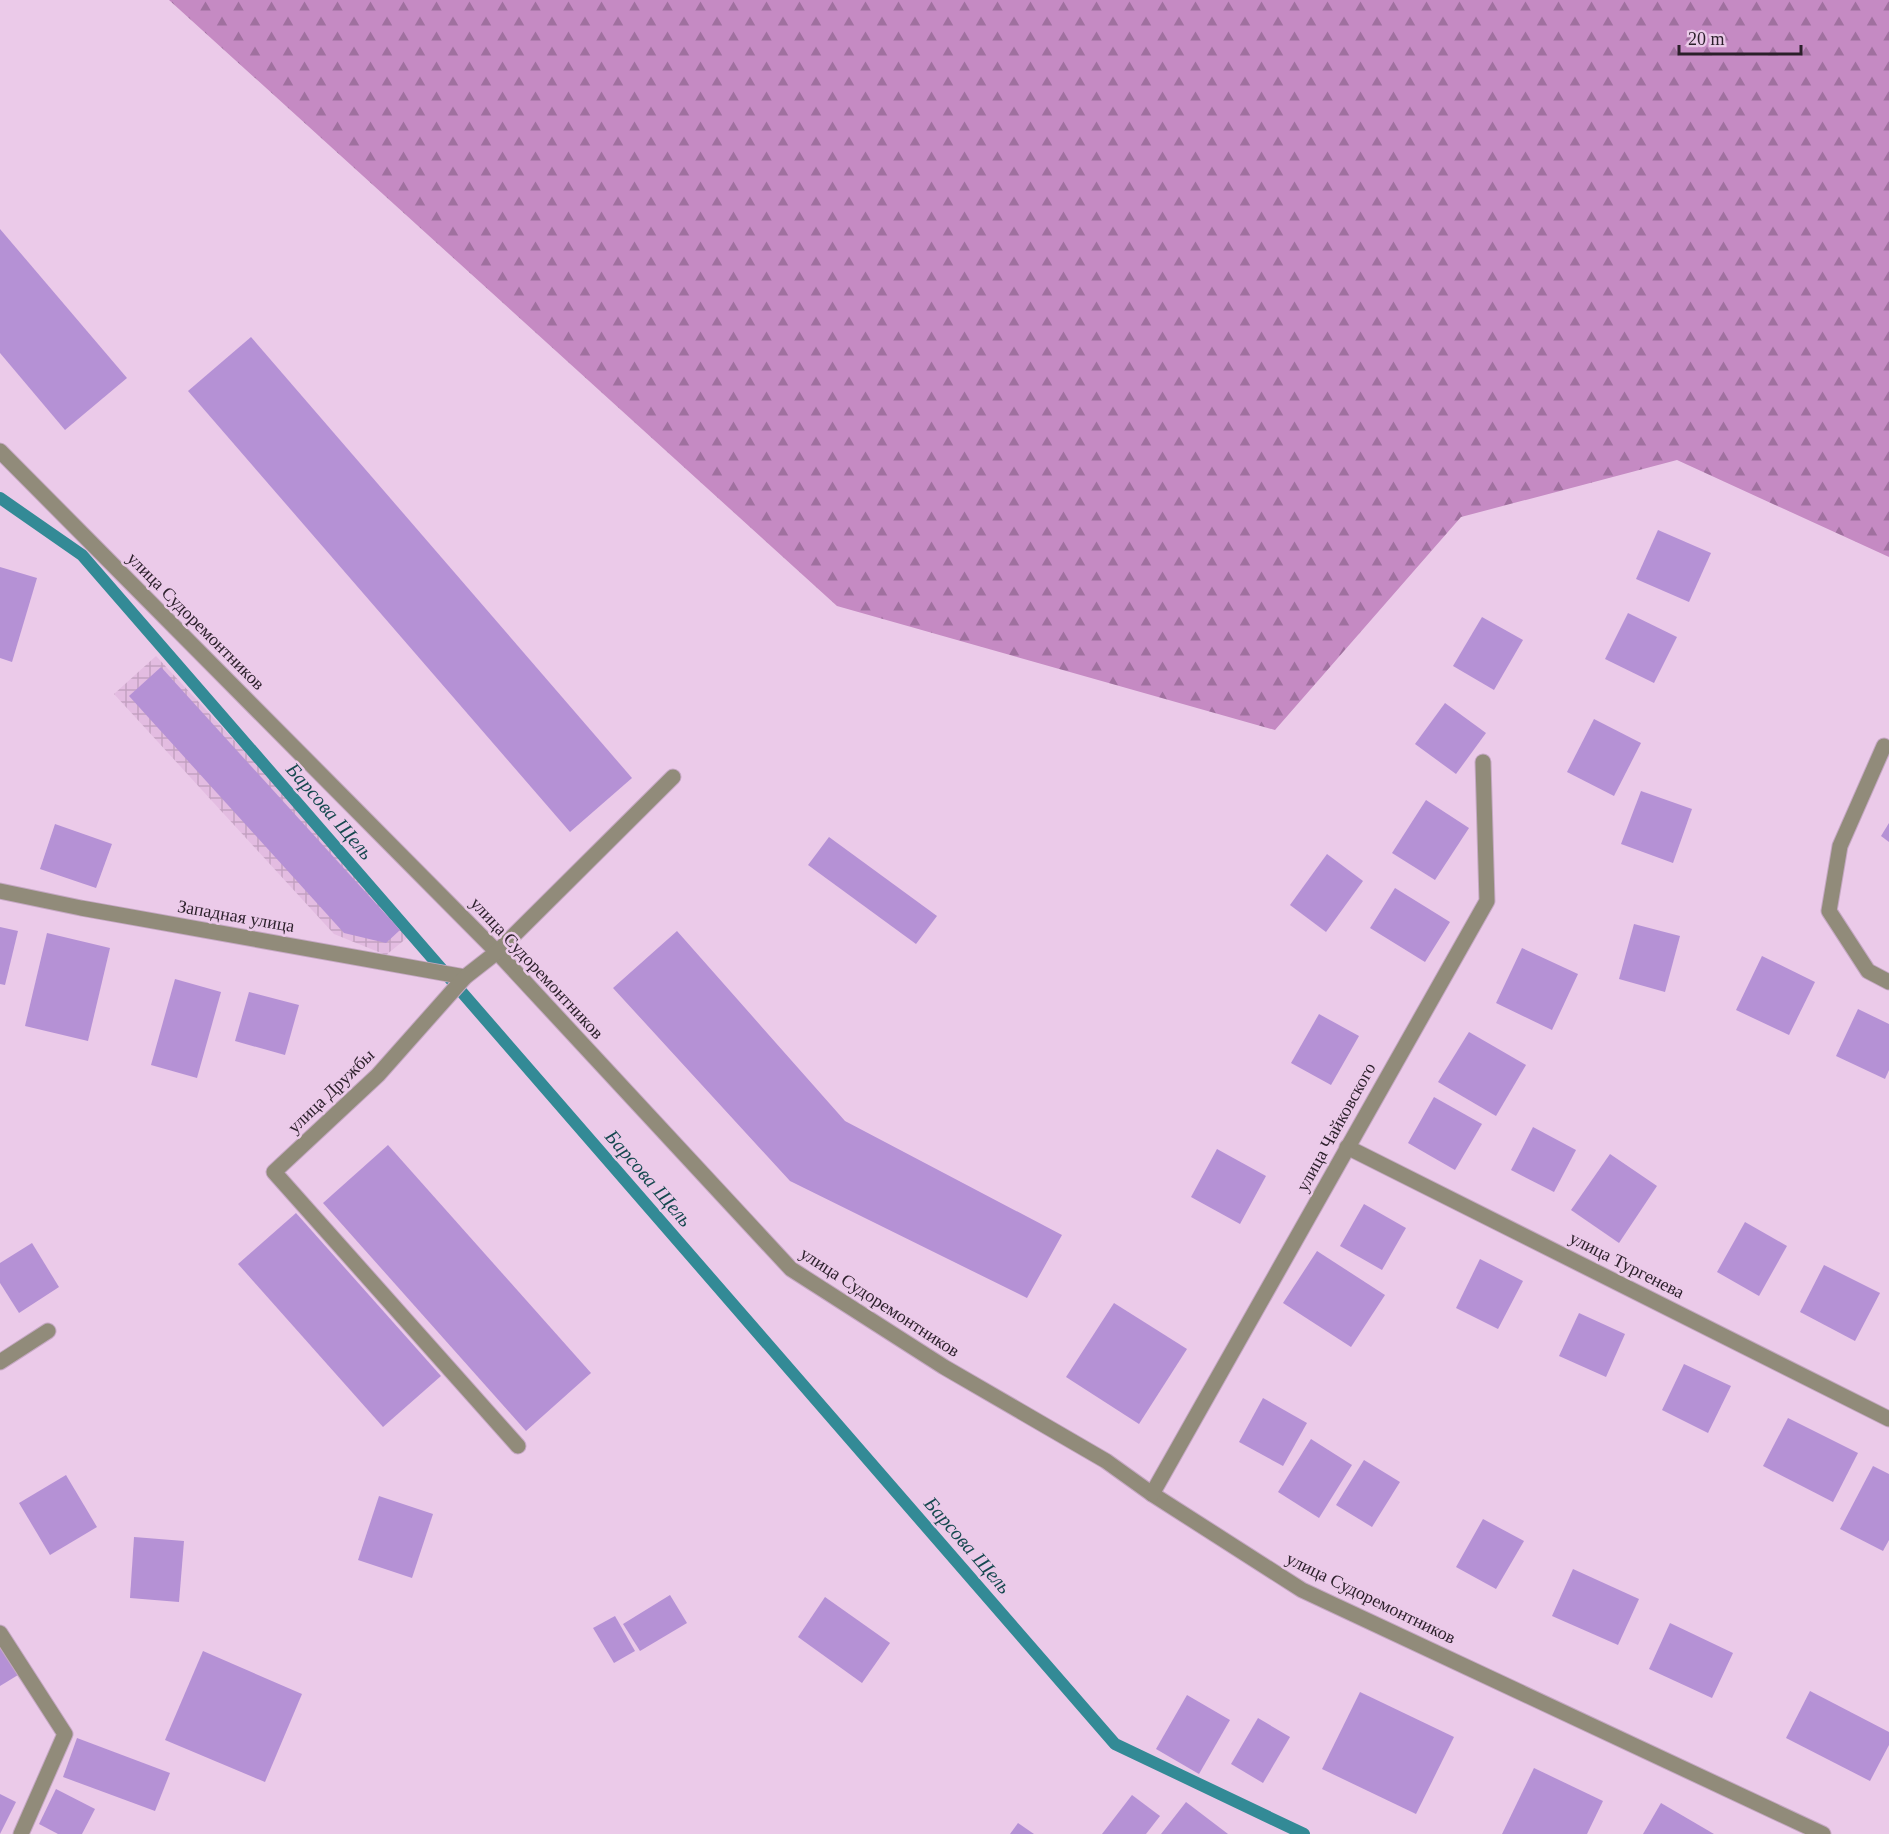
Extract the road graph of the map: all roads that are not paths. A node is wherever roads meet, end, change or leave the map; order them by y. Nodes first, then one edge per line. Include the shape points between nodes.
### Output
1 (0, 451) edge
2 (1884, 746) dead end
3 (1483, 762) dead end
4 (673, 777) dead end
5 (0, 891) edge
6 (497, 951) junction
7 (465, 976) junction
8 (1889, 982) edge
9 (1347, 1148) junction
10 (48, 1331) dead end
11 (0, 1362) edge
12 (1889, 1419) edge
13 (518, 1446) dead end
14 (1152, 1494) junction
15 (0, 1633) edge
16 (21, 1834) edge
17 (1823, 1834) edge

1 - 6 street, улица Судоремонтников
2 - 8 street via 1840,846 1829,911 1868,971
3 - 9 street, улица Чайковского via 1487,902
4 - 6 street, улица Дружбы
5 - 7 street, Западная улица
6 - 7 street, улица Дружбы
6 - 14 street, улица Судоремонтников via 791,1269 944,1367 1106,1461
7 - 13 street, улица Дружбы via 378,1075 274,1172
9 - 12 street, улица Тургенева
9 - 14 street, улица Чайковского
10 - 11 street
14 - 17 street, улица Судоремонтников via 1302,1590
15 - 16 street via 65,1734

